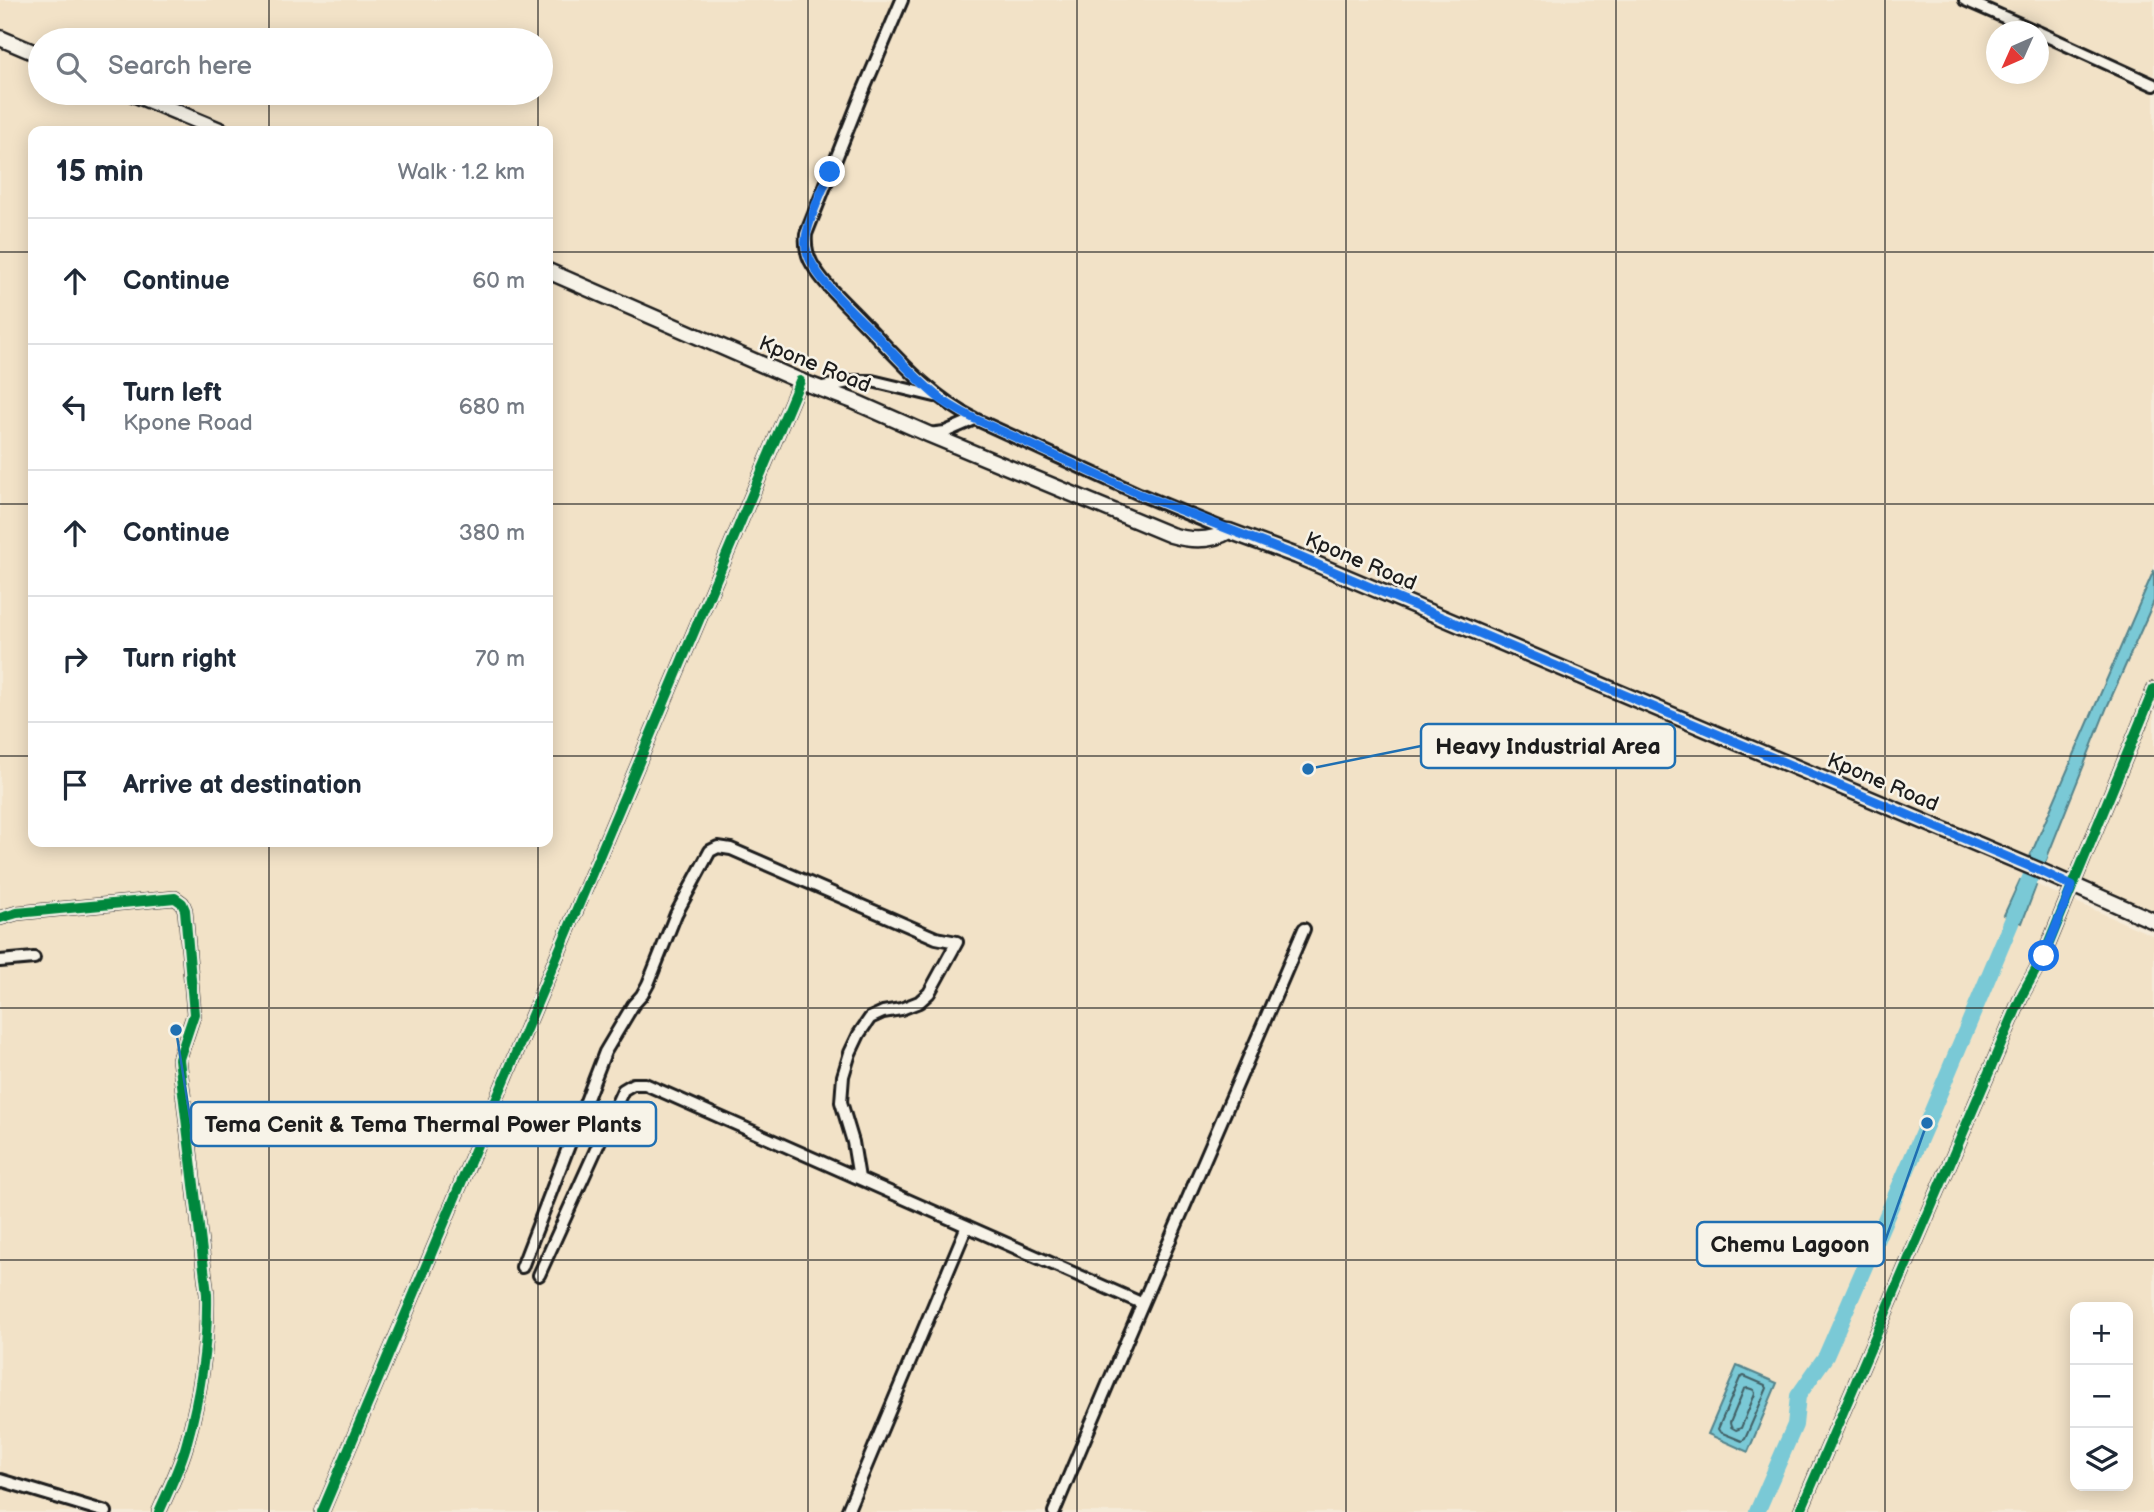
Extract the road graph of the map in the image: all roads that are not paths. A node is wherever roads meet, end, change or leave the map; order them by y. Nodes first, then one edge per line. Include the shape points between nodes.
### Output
1 (902, 0) edge
2 (1965, 0) edge
3 (2013, 21) edge
4 (2049, 37) edge
5 (0, 38) edge
6 (28, 50) edge
7 (2154, 85) edge
8 (160, 105) edge
9 (210, 126) edge
10 (553, 273) edge
11 (800, 381) junction
12 (818, 388) junction
13 (938, 397) junction
14 (975, 419) junction
15 (928, 435) junction
16 (1229, 531) junction
17 (2154, 689) edge
18 (2072, 886) junction
19 (0, 918) edge
20 (2154, 921) edge
21 (1304, 929) dead end
22 (34, 958) dead end
23 (0, 961) edge
24 (859, 1178) junction
25 (967, 1226) junction
26 (522, 1267) dead end
27 (539, 1275) dead end
28 (1141, 1303) junction
29 (0, 1480) edge
30 (106, 1512) edge
31 (159, 1512) edge
32 (322, 1512) edge
33 (847, 1512) edge
34 (1054, 1512) edge
35 (1800, 1512) edge

1 - 13 street via 830,172 805,247 830,286
2 - 3 street
4 - 7 street
5 - 6 main road
8 - 9 main road
10 - 11 main road, Kpone Road
11 - 12 main road, Kpone Road
11 - 32 street
12 - 13 street via 872,381
12 - 15 main road, Kpone Road
13 - 14 street
14 - 15 street
14 - 16 street
15 - 16 main road, Kpone Road via 1183,539 1202,540
16 - 18 main road, Kpone Road
17 - 18 street
18 - 20 main road, Kpone Road
18 - 35 street
19 - 31 street via 175,898 185,910 194,1014 179,1059 208,1329 187,1445
21 - 28 street
22 - 23 street
24 - 25 street
24 - 26 street via 841,1102 850,1053 870,1018 919,1002 929,993 957,942 936,938 731,849 718,848 710,851 676,915 648,984 605,1052
24 - 27 street via 645,1084 634,1084 623,1090
25 - 28 street
25 - 33 street
28 - 34 street
29 - 30 street

